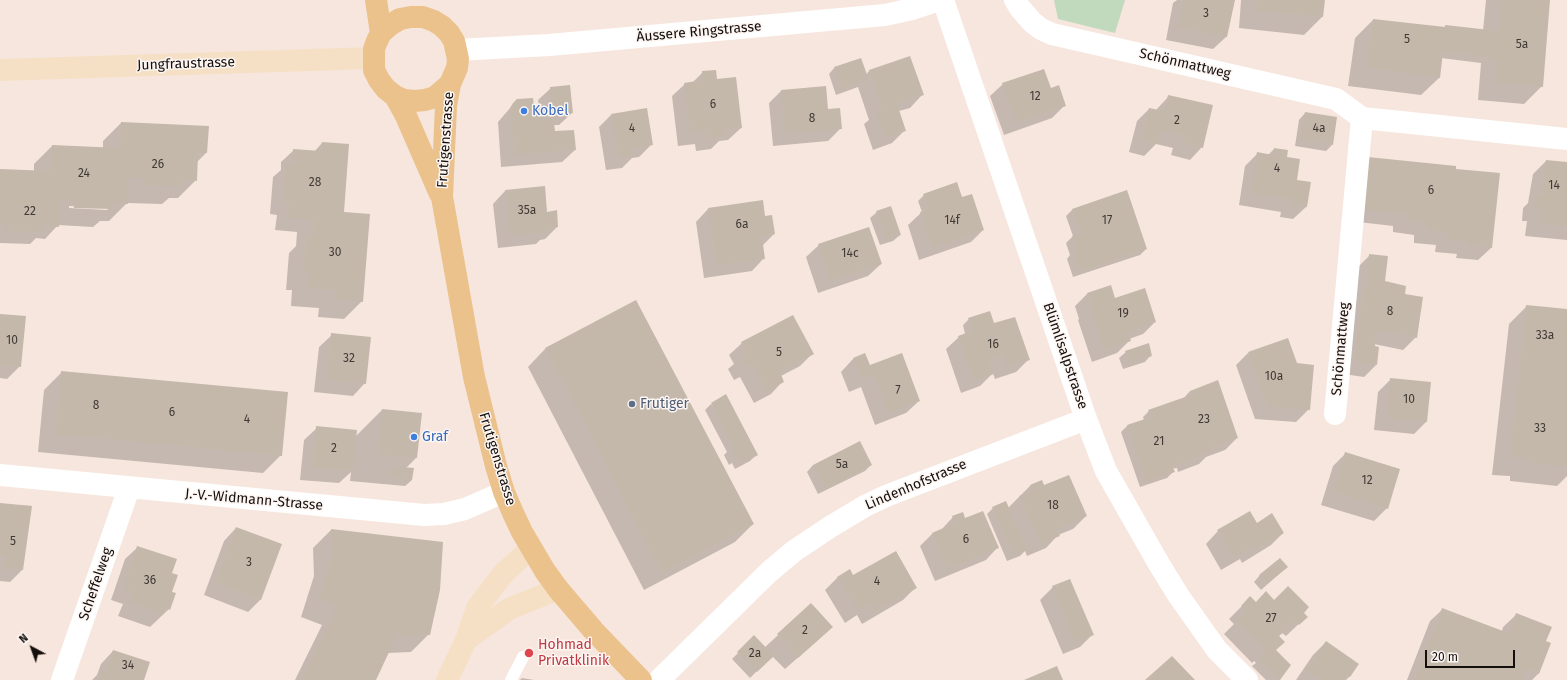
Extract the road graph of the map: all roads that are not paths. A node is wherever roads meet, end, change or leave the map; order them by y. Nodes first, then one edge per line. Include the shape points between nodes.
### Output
1 (376, 0) edge
2 (416, 0) edge
3 (939, 0) edge
4 (943, 0) edge
5 (1015, 0) edge
6 (434, 21) junction
7 (382, 33) junction
8 (457, 50) junction
9 (373, 58) junction
10 (0, 70) edge
11 (450, 84) junction
12 (395, 96) junction
13 (1362, 118) junction
14 (1567, 139) edge
15 (442, 197) junction
16 (1335, 414) dead end
17 (1086, 419) junction
18 (0, 475) edge
19 (129, 488) junction
20 (504, 492) junction
21 (531, 548) junction
22 (558, 589) junction
23 (466, 640) junction
24 (523, 657) dead end
25 (62, 680) edge
26 (448, 680) edge
27 (512, 680) edge
28 (641, 680) edge
29 (659, 680) edge
30 (1247, 680) edge

1 - 7 main road
2 - 6 main road
3 - 8 street, Äussere Ringstrasse via 885,15 549,45
4 - 17 street, Blümlisalpstrasse
5 - 13 street, Schönmattweg via 1032,22 1052,34 1336,99
6 - 7 main road via 423,17 411,17 390,25
6 - 8 main road via 449,33
7 - 9 main road
8 - 11 main road via 457,68
9 - 10 street, Jungfraustrasse
9 - 12 main road via 374,70 379,80
11 - 12 main road via 434,97 425,100 404,100
11 - 15 main road, Frutigenstrasse via 444,127
12 - 15 main road, Frutigenstrasse
13 - 14 street
13 - 16 street, Schönmattweg
15 - 20 main road, Frutigenstrasse via 474,377
17 - 29 street, Lindenhofstrasse via 886,496 836,523 794,551 769,572
17 - 30 street, Blümlisalpstrasse via 1106,471 1178,595 1217,650
18 - 19 street, J.-V.-Widmann-Strasse
19 - 20 street, J.-V.-Widmann-Strasse via 424,516 465,509
19 - 25 street, Scheffelweg
20 - 21 main road, Frutigenstrasse
21 - 22 main road, Frutigenstrasse
21 - 23 street via 503,574 477,608
22 - 23 street via 509,609
22 - 28 main road, Frutigenstrasse
23 - 26 street
24 - 27 lane

